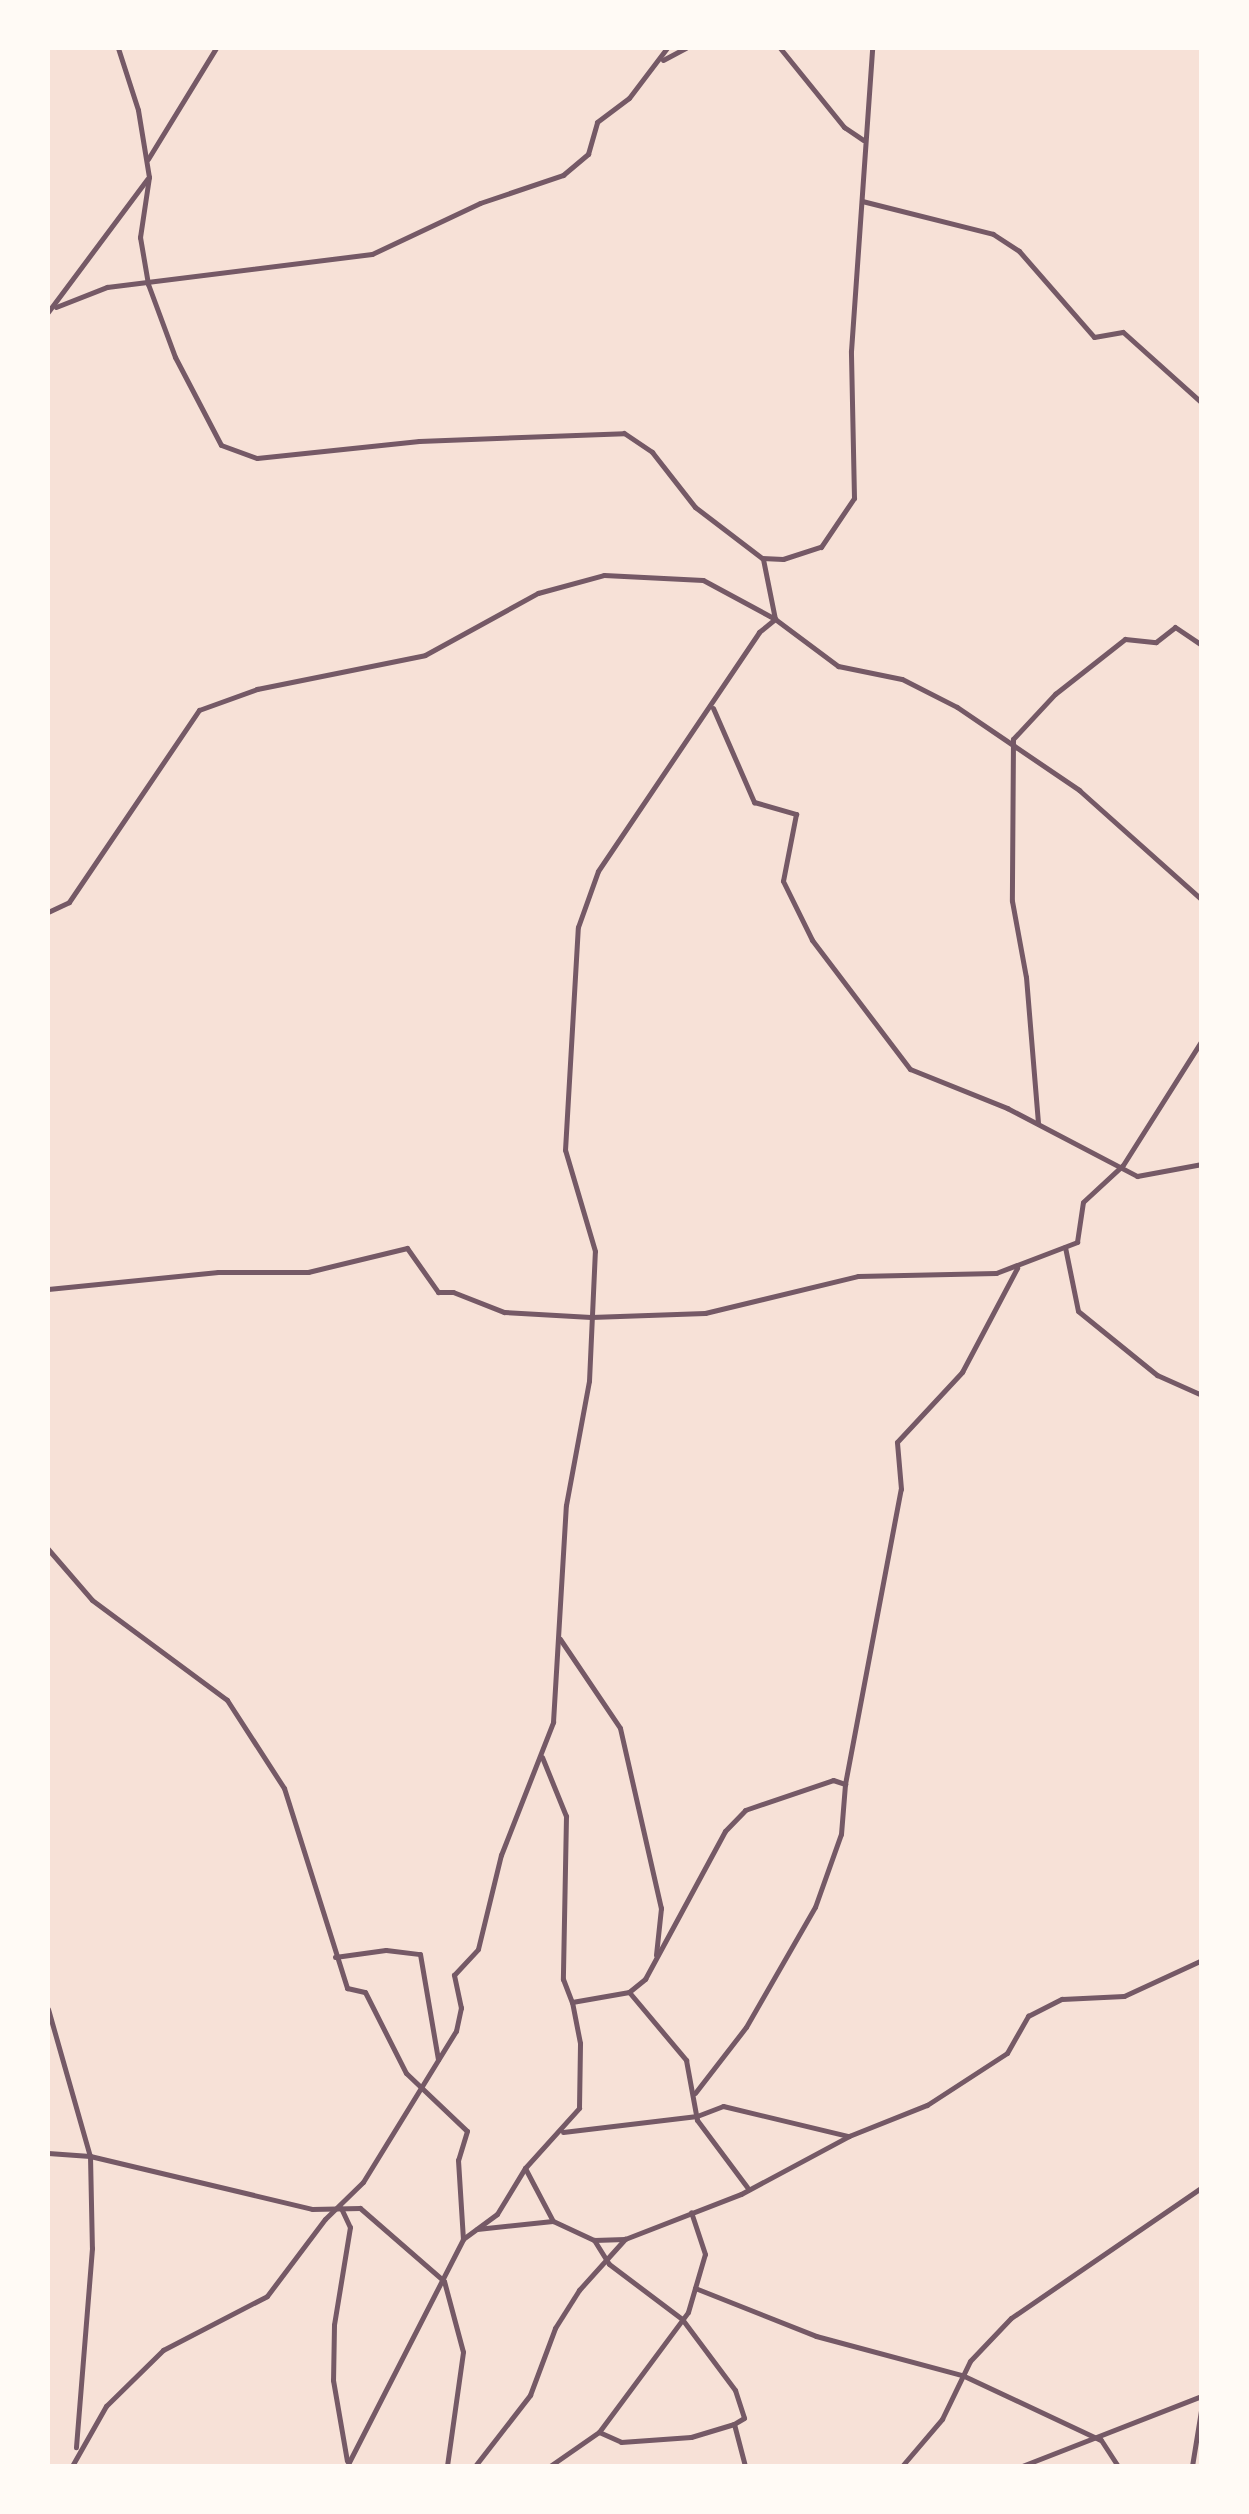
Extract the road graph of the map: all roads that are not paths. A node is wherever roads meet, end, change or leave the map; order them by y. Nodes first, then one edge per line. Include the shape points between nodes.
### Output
1 (118, 48) edge
2 (216, 48) edge
3 (666, 48) edge
4 (686, 48) edge
5 (780, 48) edge
6 (872, 48) edge
7 (660, 62) junction
8 (863, 140) junction
9 (148, 177) junction
10 (861, 201) junction
11 (148, 284) junction
12 (56, 307) junction
13 (48, 312) edge
14 (1202, 403) edge
15 (762, 558) junction
16 (776, 620) junction
17 (1202, 645) edge
18 (714, 708) junction
19 (1013, 740) junction
20 (1202, 900) edge
21 (48, 912) edge
22 (1202, 1040) edge
23 (1038, 1124) junction
24 (1202, 1164) edge
25 (1123, 1165) junction
26 (1065, 1246) junction
27 (1017, 1268) junction
28 (48, 1288) edge
29 (591, 1317) junction
30 (1202, 1395) edge
31 (48, 1549) edge
32 (560, 1639) junction
33 (542, 1757) junction
34 (845, 1784) junction
35 (335, 1957) junction
36 (656, 1958) junction
37 (1202, 1960) edge
38 (629, 1992) junction
39 (572, 2002) junction
40 (48, 2009) edge
41 (438, 2061) junction
42 (420, 2092) junction
43 (696, 2092) junction
44 (696, 2116) junction
45 (562, 2132) junction
46 (848, 2136) junction
47 (48, 2153) edge
48 (90, 2156) junction
49 (526, 2168) junction
50 (747, 2186) junction
51 (1202, 2187) edge
52 (338, 2206) junction
53 (691, 2212) junction
54 (553, 2221) junction
55 (474, 2229) junction
56 (463, 2239) junction
57 (594, 2240) junction
58 (625, 2240) junction
59 (609, 2264) junction
60 (444, 2282) junction
61 (695, 2288) junction
62 (682, 2319) junction
63 (962, 2375) junction
64 (1202, 2396) edge
65 (1202, 2404) edge
66 (734, 2424) junction
67 (599, 2432) junction
68 (1094, 2437) junction
69 (76, 2450) junction
70 (72, 2466) edge
71 (347, 2466) edge
72 (447, 2466) edge
73 (474, 2466) edge
74 (550, 2466) edge
75 (745, 2466) edge
76 (902, 2466) edge
77 (1022, 2466) edge
78 (1118, 2466) edge
79 (1192, 2466) edge

1 - 9 street via 138,110
2 - 9 street via 147,160
3 - 7 street
4 - 7 street
5 - 8 street via 831,112
6 - 8 street
7 - 11 street via 597,122 588,154 563,175 480,203 372,254
8 - 10 street
9 - 11 street via 140,236
9 - 12 street
10 - 14 street via 993,234 1019,250 1094,337 1123,332
10 - 15 street via 850,351 854,498 821,548 803,558
11 - 12 street via 107,287
11 - 15 street via 175,357 221,445 235,455 624,433 652,452 695,507
12 - 13 street
15 - 16 street
16 - 18 street via 759,632
16 - 19 street via 838,666 902,679
16 - 21 street via 703,580 673,574 570,579 425,655 218,700 187,724 69,902
17 - 19 street via 1174,627 1156,642 1125,639 1055,694
18 - 23 street via 754,802 796,814 783,881 812,940 879,1031 910,1069
18 - 29 street via 598,872 578,927 563,1108 566,1166 594,1252
19 - 20 street via 1103,809
19 - 23 street via 1012,901 1026,977
22 - 25 street
23 - 25 street
24 - 25 street via 1137,1176
25 - 26 street via 1083,1202 1076,1242
26 - 27 street
26 - 30 street via 1078,1312 1156,1374
27 - 29 street via 858,1276 705,1313
27 - 34 street via 962,1372 898,1442 901,1489
28 - 29 street via 218,1272 320,1271 407,1248 438,1292 504,1312
29 - 32 street via 589,1381 566,1506
31 - 35 street via 92,1600 227,1700 284,1788
32 - 33 street via 553,1722
32 - 36 street via 620,1728 661,1908
33 - 39 street via 566,1816 563,1979
33 - 41 street via 501,1855 478,1949 454,1975 461,2008
34 - 36 street via 834,1780 745,1810 726,1831
34 - 43 street via 841,1834 815,1907 746,2027
35 - 41 street via 386,1950 420,1954
35 - 42 street via 346,1988 365,1992 375,2007
36 - 38 street
37 - 46 street via 1124,1996 1062,1999 1028,2016 1006,2053 928,2105
38 - 39 street
38 - 43 street via 686,2060
39 - 45 street via 582,2092
40 - 48 street
41 - 42 street
42 - 52 street via 363,2182
42 - 56 street via 467,2132 458,2160
43 - 44 street
44 - 45 street
44 - 46 street via 723,2106
44 - 50 street
45 - 49 street
46 - 50 street
47 - 48 street
48 - 52 street via 219,2190 312,2208
48 - 69 street via 92,2248
49 - 54 street
49 - 55 street via 497,2214
50 - 53 street
51 - 63 street via 1030,2303
52 - 60 street via 360,2208
52 - 69 street via 267,2296 163,2350 106,2406
52 - 71 street via 350,2227 334,2325 333,2380
53 - 58 street
53 - 61 street via 705,2254
54 - 55 street
54 - 57 street
55 - 56 street
56 - 60 street
57 - 58 street
57 - 59 street
58 - 59 street
59 - 62 street
59 - 73 street via 579,2290 555,2328 530,2395
60 - 71 street
60 - 72 street via 463,2352
61 - 62 street
61 - 63 street via 816,2336
62 - 66 street via 735,2390 744,2418
62 - 67 street
63 - 68 street
63 - 76 street via 942,2419
64 - 68 street
65 - 79 street
66 - 67 street via 691,2437 620,2442
66 - 75 street
67 - 74 street
68 - 77 street
68 - 78 street
69 - 70 street

